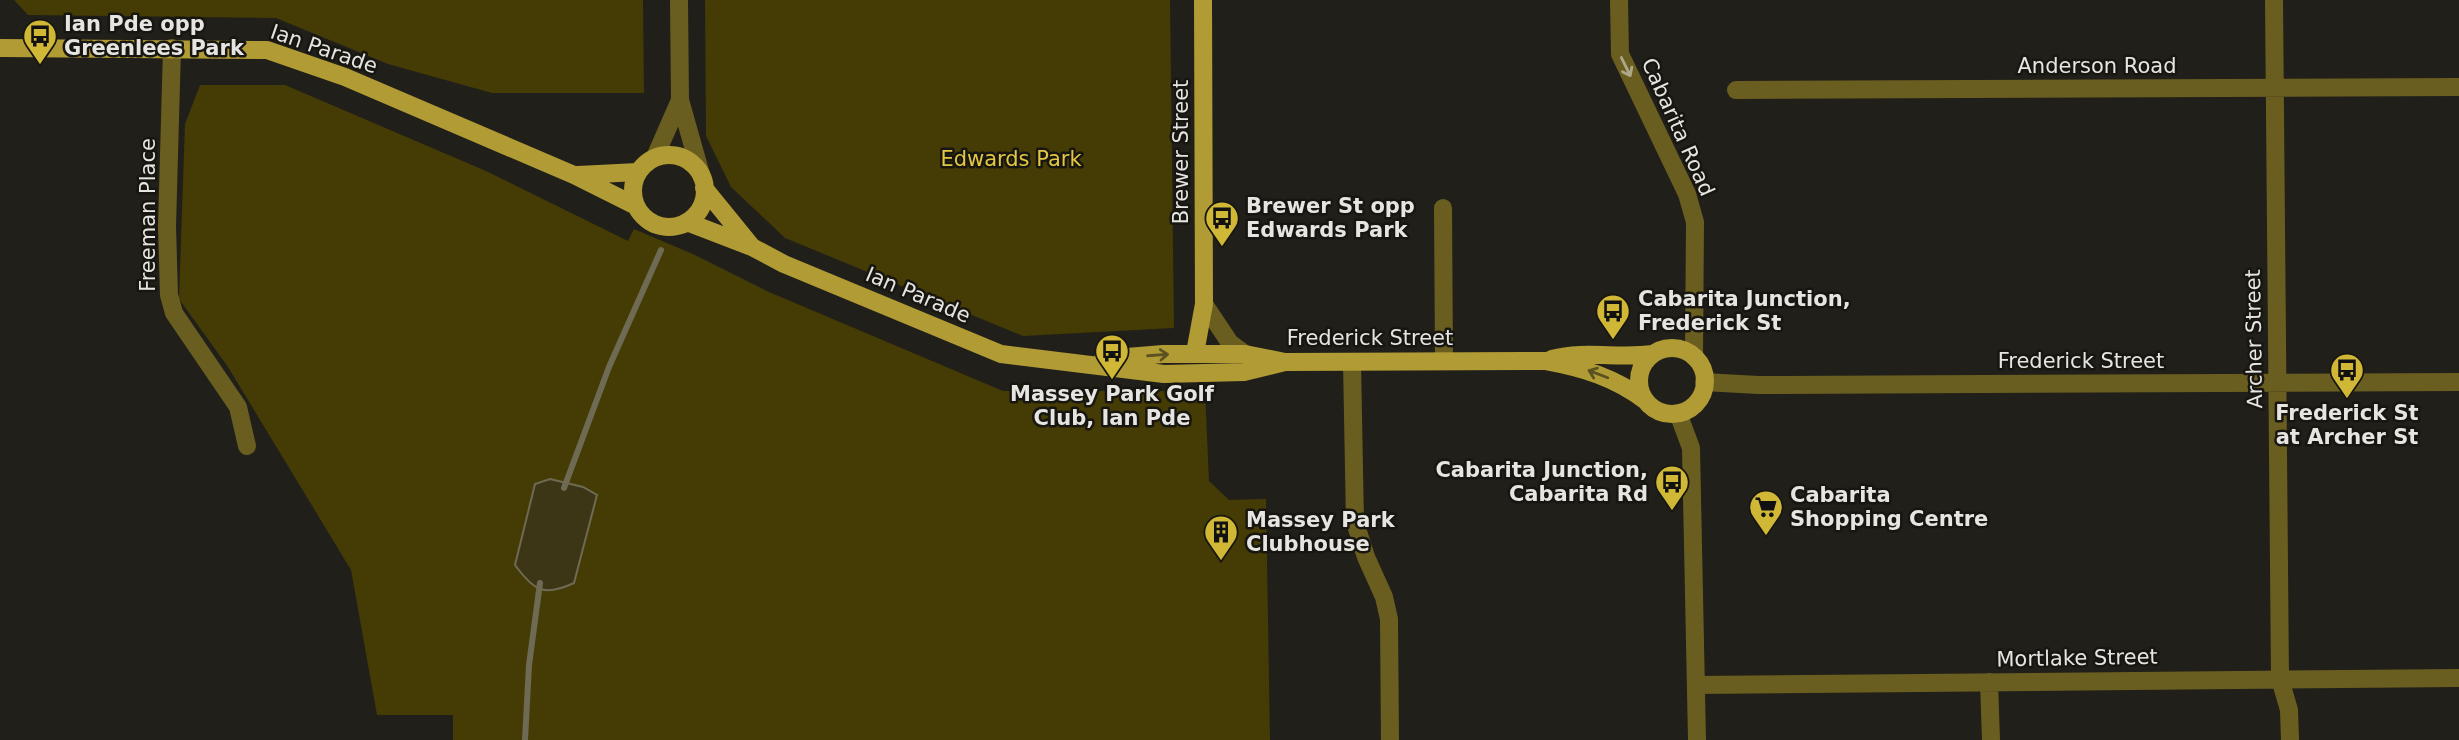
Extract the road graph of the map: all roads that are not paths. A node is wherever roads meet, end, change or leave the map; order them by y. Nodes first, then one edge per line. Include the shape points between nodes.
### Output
1 (679, 0) edge
2 (1203, 0) edge
3 (1619, 0) edge
4 (2274, 0) edge
5 (0, 48) edge
6 (172, 48) junction
7 (2459, 87) edge
8 (2274, 88) junction
9 (1736, 90) dead end
10 (680, 100) junction
11 (656, 158) junction
12 (638, 172) junction
13 (574, 175) junction
14 (703, 183) junction
15 (636, 206) junction
16 (1443, 208) dead end
17 (687, 222) junction
18 (752, 247) junction
19 (1204, 304) junction
20 (1195, 353) junction
21 (1245, 354) junction
22 (1653, 354) junction
23 (1694, 357) junction
24 (1545, 360) junction
25 (1444, 361) junction
26 (1072, 362) junction
27 (1284, 362) junction
28 (1352, 362) junction
29 (1227, 373) junction
30 (1704, 382) junction
31 (2459, 383) edge
32 (2277, 384) junction
33 (1646, 401) junction
34 (1678, 413) junction
35 (247, 446) dead end
36 (2280, 678) junction
37 (2459, 678) edge
38 (1989, 682) junction
39 (1696, 685) junction
40 (1390, 740) edge
41 (1697, 740) edge
42 (1991, 740) edge
43 (2290, 740) edge

1 - 10 street
2 - 19 main road, Brewer Street
3 -> 23 street, Cabarita Road via 1620,54 1687,194 1695,222
4 - 8 street, Archer Street
5 - 6 main road, Ian Parade
6 - 13 main road, Ian Parade via 267,50 294,58
6 - 35 street, Freeman Place via 169,295 174,313 238,407
7 - 8 street, Anderson Road
8 - 9 street, Anderson Road
8 - 32 street, Archer Street
10 - 11 street
10 - 14 street
11 - 12 main road
11 - 14 main road via 678,156 688,161
12 - 13 main road, Ian Parade
12 - 15 main road via 633,194
13 - 15 main road, Ian Parade
14 - 17 main road via 701,207
14 - 18 main road, Ian Parade
15 - 17 main road via 652,223 676,226
16 - 25 street
17 - 18 main road, Ian Parade
18 - 26 main road, Ian Parade via 1001,354
19 - 20 main road, Brewer Street
19 - 21 street via 1230,343
20 - 21 main road, Frederick Street
26 -> 20 main road, Ian Parade
20 - 29 main road
21 - 27 main road, Frederick Street
22 - 23 main road via 1676,348
22 - 24 main road, Frederick Street via 1571,354
22 - 33 main road via 1645,361 1639,381
23 - 30 main road
24 - 25 main road, Frederick Street
33 -> 24 main road, Frederick Street via 1604,375
25 - 28 main road, Frederick Street
26 - 29 main road, Ian Parade via 1164,374
27 - 28 main road, Frederick Street
27 - 29 main road, Ian Parade
28 - 40 street via 1355,522 1389,619
30 - 32 street, Frederick Street
30 - 34 main road via 1696,402
31 - 32 street, Frederick Street
32 - 36 street, Archer Street
33 - 34 main road via 1660,411
34 - 39 street via 1691,448
36 - 37 street, Mortlake Street
36 - 38 street, Mortlake Street
36 - 43 street, Archer Street via 2289,710
38 - 39 street, Mortlake Street
38 - 42 street
39 - 41 street

